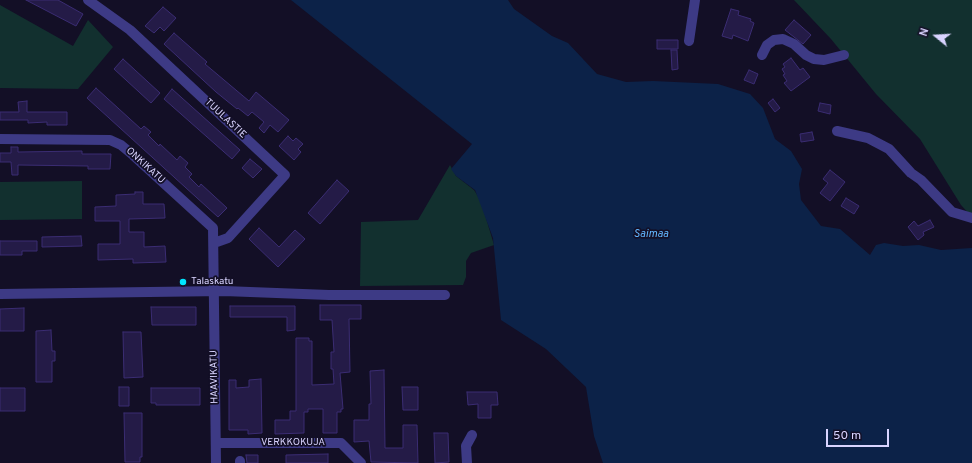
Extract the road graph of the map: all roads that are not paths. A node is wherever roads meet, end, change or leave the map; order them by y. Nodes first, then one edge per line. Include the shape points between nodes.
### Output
1 (88, 0) edge
2 (695, 0) edge
3 (688, 41) dead end
4 (762, 55) dead end
5 (844, 55) dead end
6 (837, 131) dead end
7 (0, 138) edge
8 (972, 218) edge
9 (214, 243) junction
10 (213, 291) junction
11 (0, 294) edge
12 (444, 296) dead end
13 (472, 435) dead end
14 (216, 443) junction
15 (216, 463) edge
16 (361, 463) edge
17 (466, 463) edge

1 - 9 street, TUULASTIE via 130,30 285,175 228,238
2 - 3 street
4 - 5 street via 767,45 774,40 784,39 814,59 824,60
6 - 8 street via 868,138 889,149 952,212
7 - 9 street, ONKIKATU via 95,139 110,140 121,145 213,228
9 - 10 street, ONKIKATU
10 - 11 street
10 - 12 street
10 - 14 street, HAAVIKATU
13 - 17 street via 466,446
14 - 15 street, HAAVIKATU
14 - 16 street, VERKKOKUJA via 341,443

